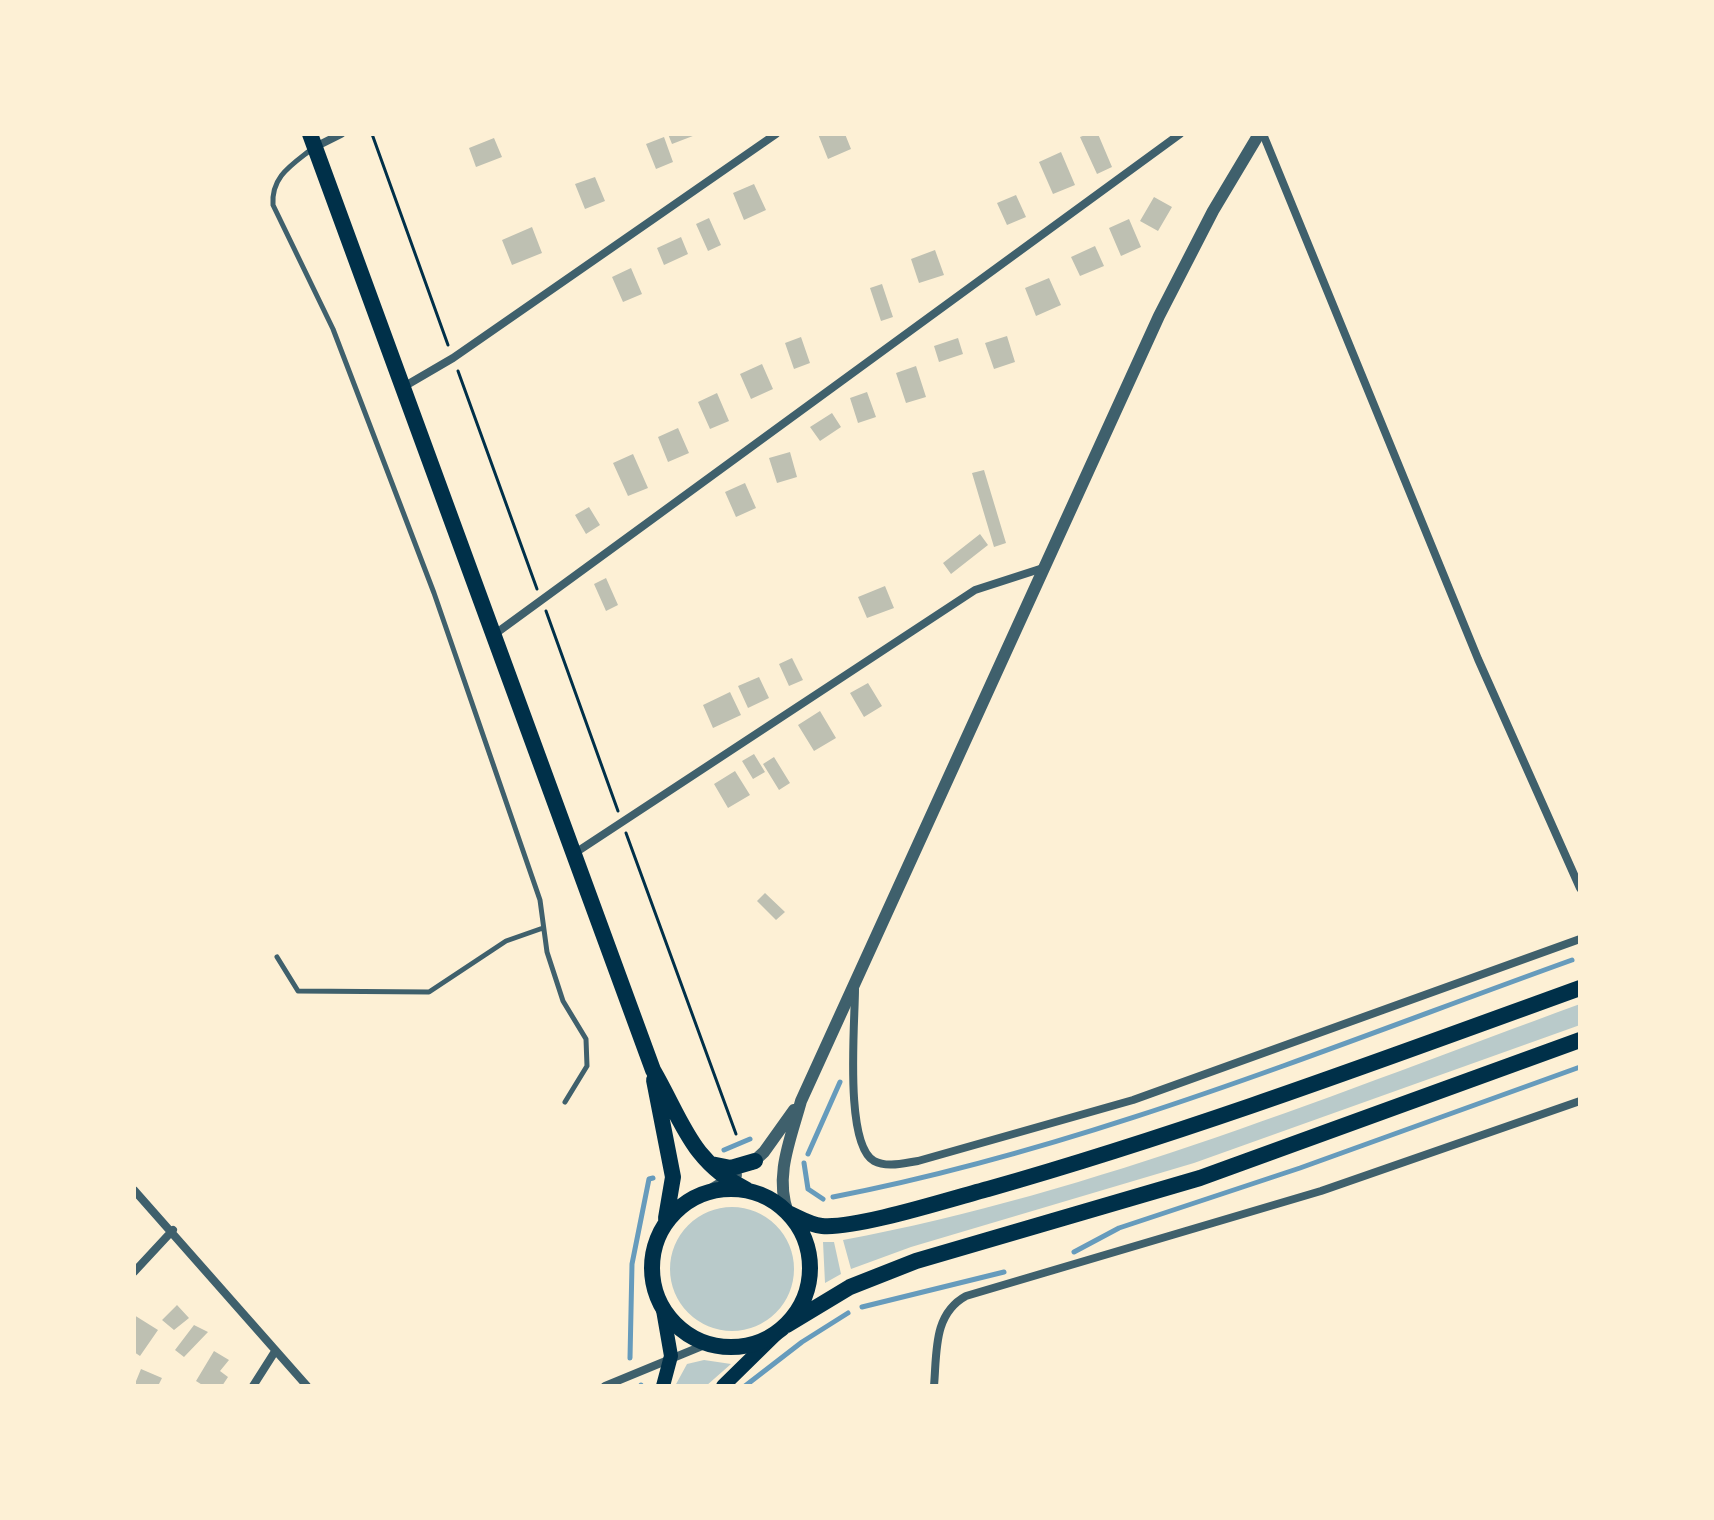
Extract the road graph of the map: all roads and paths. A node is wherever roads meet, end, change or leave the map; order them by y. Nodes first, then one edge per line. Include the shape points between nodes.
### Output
1 (341, 134) edge
2 (372, 134) edge
3 (776, 134) edge
4 (1180, 134) edge
5 (1261, 134) edge
6 (312, 141) edge
7 (453, 358) junction
8 (405, 386) junction
9 (1043, 568) junction
10 (542, 600) junction
11 (495, 634) junction
12 (622, 822) junction
13 (575, 853) junction
14 (1580, 888) edge
15 (543, 928) junction
16 (1580, 939) edge
17 (277, 957) dead end
18 (855, 980) junction
19 (1580, 988) edge
20 (1580, 1040) edge
21 (653, 1070) junction
22 (801, 1101) junction
23 (1580, 1101) edge
24 (565, 1102) dead end
25 (736, 1134) dead end
26 (755, 1161) junction
27 (705, 1163) junction
28 (728, 1181) junction
29 (134, 1190) edge
30 (747, 1190) junction
31 (706, 1193) junction
32 (788, 1213) junction
33 (662, 1228) junction
34 (173, 1230) junction
35 (134, 1272) edge
36 (663, 1310) junction
37 (781, 1329) junction
38 (707, 1344) junction
39 (274, 1353) junction
40 (671, 1356) junction
41 (253, 1386) edge
42 (307, 1386) edge
43 (605, 1386) edge
44 (663, 1386) edge
45 (723, 1386) edge
46 (934, 1386) edge

1 - 6 street
2 - 7 path
3 - 7 street
4 - 10 street
5 - 9 street via 1159,316
5 - 14 street via 1478,659
6 - 8 main road
6 - 15 lane via 277,177 273,205 333,329 434,593 540,900
7 - 8 street
7 - 10 path
8 - 11 main road
9 - 12 street via 975,590
9 - 18 street
10 - 11 street
10 - 12 path
11 - 13 main road
12 - 13 street
12 - 25 path
13 - 21 main road
15 - 17 lane via 506,941 429,992 298,991
15 - 24 lane via 563,1001 586,1039 587,1066
16 - 18 street via 1133,1100 918,1161 887,1165 873,1161 860,1141 854,1097
18 - 22 street
19 - 32 main road via 1094,1159 835,1226
20 - 37 main road via 1200,1178 916,1261 850,1287
21 - 27 main road
21 - 33 main road via 673,1177
22 - 26 street
22 - 32 street via 781,1180
23 - 46 street via 1321,1191 966,1296 946,1311 941,1323
26 - 27 main road via 731,1168
26 - 28 street
27 - 28 main road
28 - 30 main road
28 - 31 street
29 - 34 street
30 - 31 main road
30 - 32 main road
31 - 33 main road via 681,1206
32 - 37 main road via 807,1245 810,1274 803,1301
33 - 36 main road via 651,1269
34 - 35 street
34 - 39 street
36 - 38 main road via 682,1331
36 - 40 main road
37 - 38 main road via 736,1348
37 - 45 main road
38 - 40 street
39 - 41 street
39 - 42 street
40 - 43 street
40 - 44 main road

